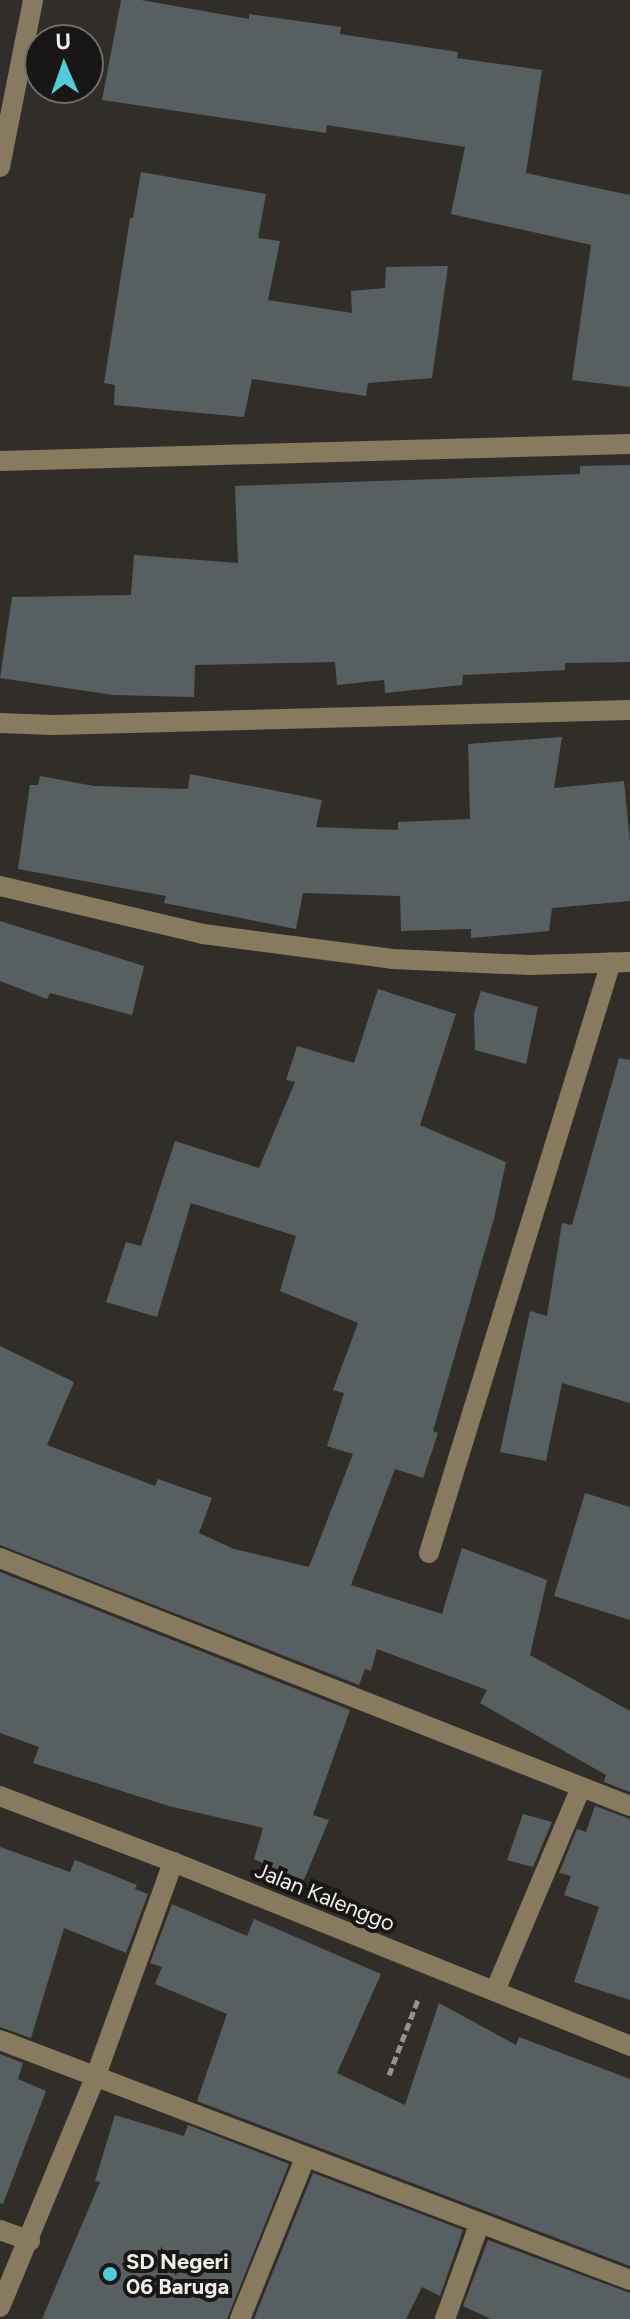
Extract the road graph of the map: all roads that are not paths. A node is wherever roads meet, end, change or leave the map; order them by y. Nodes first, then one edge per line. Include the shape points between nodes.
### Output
1 (33, 0) edge
2 (0, 167) edge
3 (630, 444) edge
4 (0, 461) edge
5 (630, 710) edge
6 (0, 723) edge
7 (0, 886) edge
8 (621, 962) edge
9 (429, 1553) dead end
10 (0, 1558) edge
11 (581, 1787) junction
12 (0, 1796) edge
13 (630, 1806) edge
14 (173, 1862) junction
15 (495, 1991) junction
16 (0, 2040) edge
17 (630, 2046) edge
18 (95, 2078) junction
19 (305, 2158) junction
20 (479, 2225) junction
21 (0, 2230) edge
22 (30, 2241) junction
23 (630, 2280) edge
24 (0, 2307) edge
25 (240, 2319) edge
26 (445, 2319) edge

1 - 2 street
3 - 4 street
5 - 6 street
7 - 8 street via 203,934 392,959 530,965
8 - 9 street
10 - 11 street
11 - 13 street
11 - 15 street
12 - 14 street, Jalan Kalenggo
14 - 15 street, Jalan Kalenggo
14 - 18 street
15 - 17 street, Jalan Kalenggo
16 - 18 street
18 - 19 street
18 - 22 street
19 - 20 street
19 - 25 street
20 - 23 street
20 - 26 street
21 - 22 street
22 - 24 street

